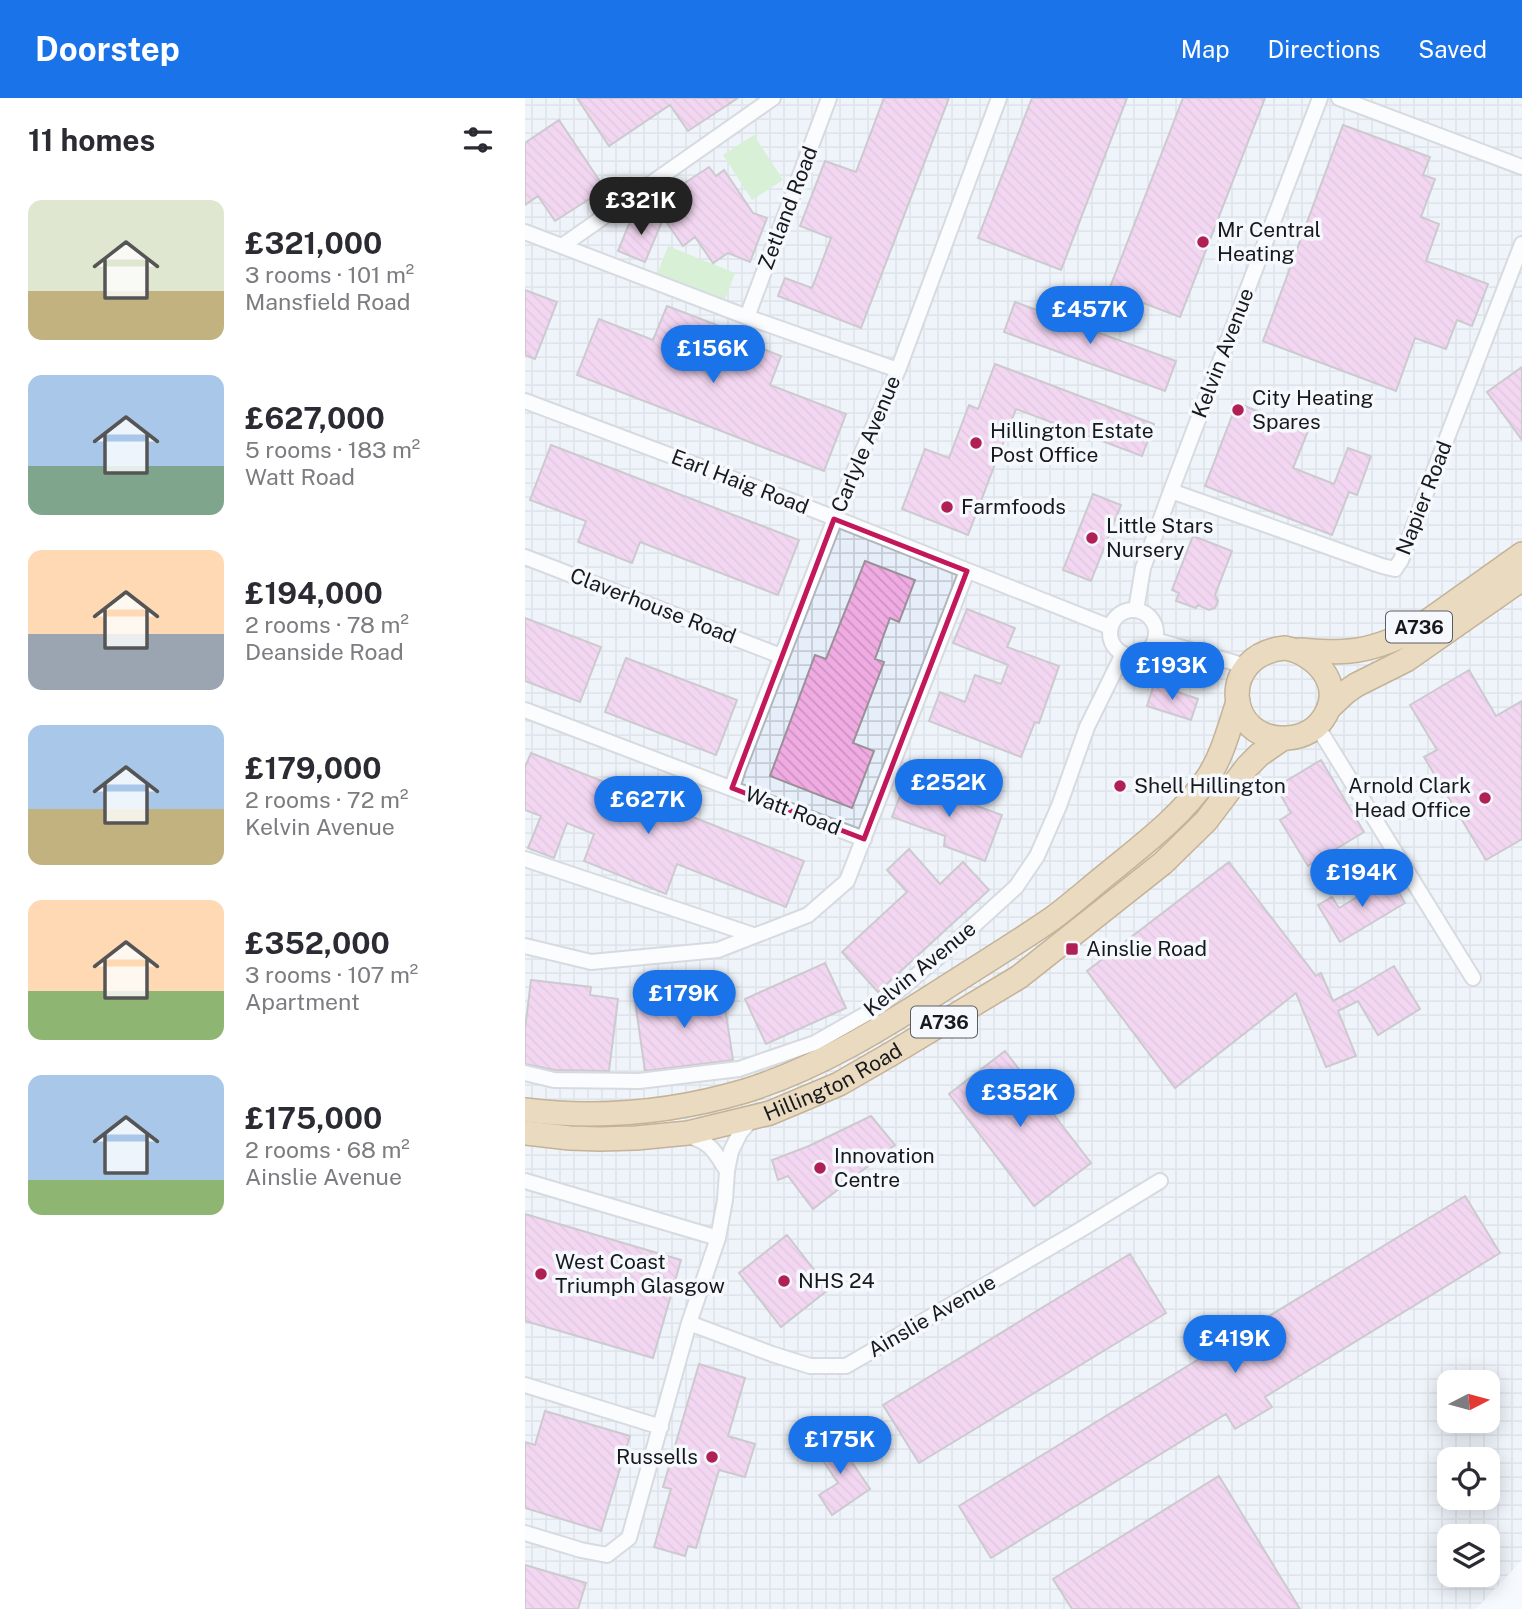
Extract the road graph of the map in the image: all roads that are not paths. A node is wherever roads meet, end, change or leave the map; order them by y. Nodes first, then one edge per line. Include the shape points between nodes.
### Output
1 (773, 98) edge
2 (829, 98) edge
3 (999, 98) edge
4 (1320, 98) edge
5 (1339, 98) edge
6 (1522, 167) edge
7 (525, 232) edge
8 (1522, 244) edge
9 (562, 246) junction
10 (747, 317) junction
11 (898, 370) junction
12 (525, 401) edge
13 (1171, 491) junction
14 (834, 519) junction
15 (1522, 554) edge
16 (525, 557) edge
17 (968, 571) junction
18 (1522, 579) edge
19 (1136, 610) junction
20 (1110, 627) junction
21 (1155, 640) junction
22 (1297, 650) junction
23 (1123, 654) junction
24 (781, 656) junction
25 (1246, 666) junction
26 (1238, 702) junction
27 (525, 710) edge
28 (1323, 717) junction
29 (1282, 739) junction
30 (732, 788) junction
31 (864, 839) junction
32 (525, 859) edge
33 (753, 935) junction
34 (525, 946) edge
35 (1473, 978) dead end
36 (525, 1073) edge
37 (525, 1110) edge
38 (753, 1118) junction
39 (525, 1133) edge
40 (681, 1134) junction
41 (727, 1171) junction
42 (525, 1181) edge
43 (1160, 1181) dead end
44 (718, 1238) junction
45 (689, 1323) junction
46 (525, 1385) edge
47 (661, 1427) junction
48 (525, 1533) edge

1 - 9 street
2 - 10 street, Zetland Road
3 - 11 street, Carlyle Avenue
4 - 13 street, Kelvin Avenue
5 - 6 street
7 - 9 street
8 - 13 street, Napier Road via 1395,569
9 - 10 street
10 - 11 street
11 - 14 street, Carlyle Avenue
12 - 14 street, Earl Haig Road
13 - 19 street, Kelvin Avenue via 1143,568
14 - 17 street, Earl Haig Road
14 - 24 street, Carlyle Avenue
15 - 22 main road, A736 via 1402,636 1350,651
16 - 24 street, Claverhouse Road
17 - 20 street, Earl Haig Road
17 - 31 street
18 - 28 main road, A736 via 1406,660 1356,685
19 - 20 street via 1122,612
19 - 21 street via 1152,621
20 - 23 street via 1111,643
21 - 23 street via 1145,653
21 - 25 street
22 - 25 main road, A736 via 1267,652
22 - 28 main road via 1324,671 1329,685
23 - 36 street, Kelvin Avenue via 1087,727 1037,856 1016,887 880,1006 815,1043 739,1069 639,1082 554,1080
24 - 30 street, Carlyle Avenue
25 - 26 main road, A736 via 1237,688
26 - 29 main road via 1255,730
26 - 37 main road, Hillington Road / A736 via 1218,760 1175,817 1055,916 877,1030 795,1072 711,1099 618,1113
27 - 30 street, Watt Road
28 - 29 main road, A736 via 1307,733
28 - 35 street
29 - 38 main road, Hillington Road / A736 via 1247,767 1206,821 1163,863 1019,977 838,1084
30 - 31 street, Watt Road
31 - 33 street via 847,881 809,915
32 - 33 street
33 - 34 street via 718,950 591,962
38 - 40 main road, Hillington Road / A736
38 - 41 street via 734,1143
39 - 40 main road, Hillington Road / A736 via 600,1139
40 - 41 street via 708,1144
41 - 44 street
42 - 44 street
43 - 45 street, Ainslie Avenue via 846,1366 810,1366
44 - 45 street
45 - 47 street
46 - 47 street
47 - 48 street via 629,1538 607,1555

